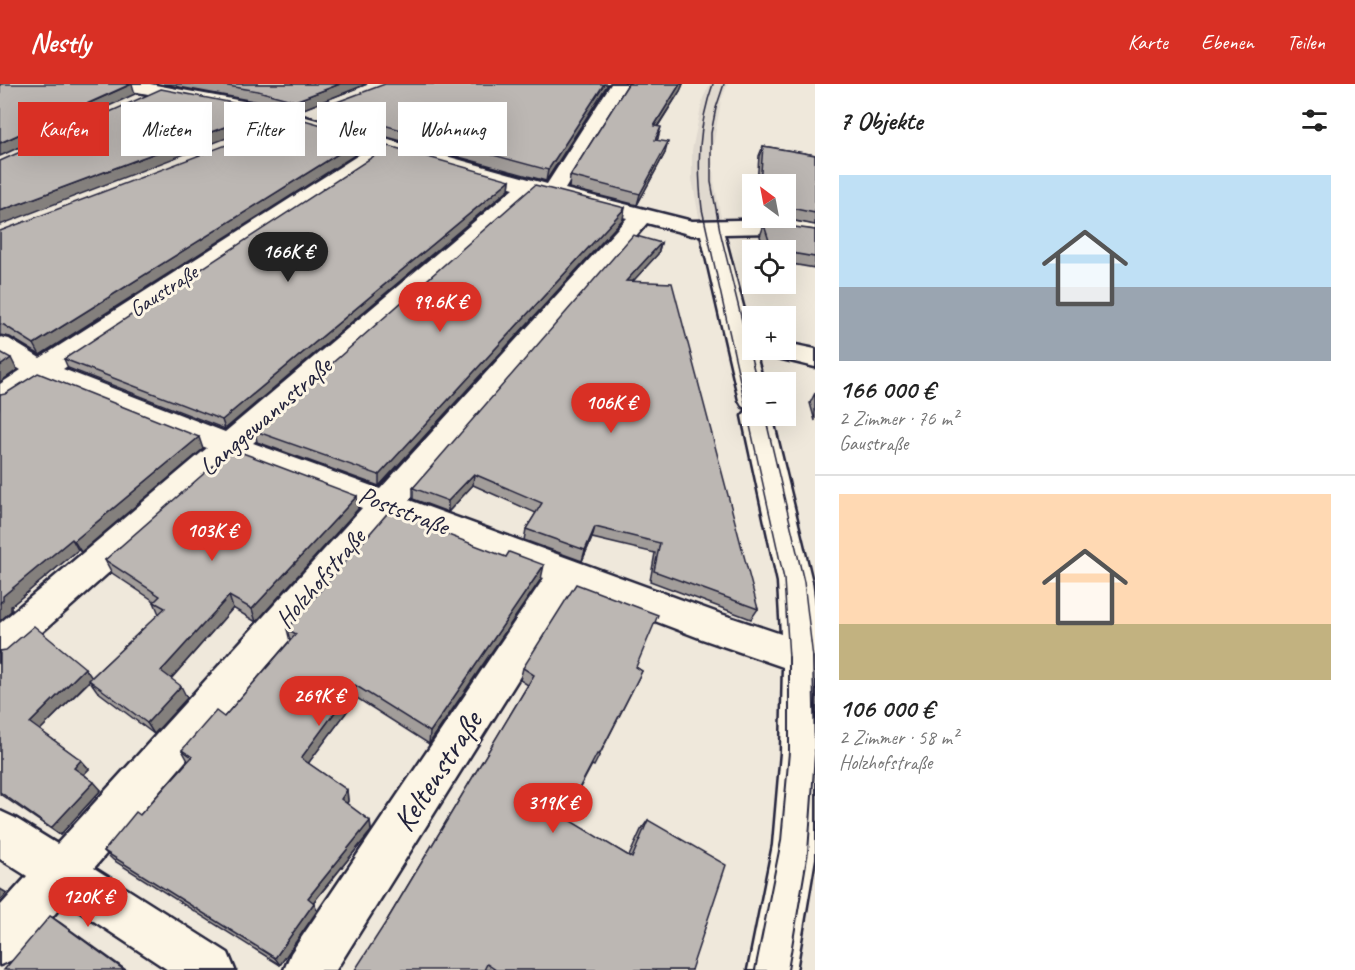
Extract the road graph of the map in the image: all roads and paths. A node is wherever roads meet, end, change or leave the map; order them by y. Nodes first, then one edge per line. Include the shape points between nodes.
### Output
1 (121, 84) edge
2 (620, 84) edge
3 (161, 91) junction
4 (138, 102) edge
5 (224, 103) edge
6 (305, 121) edge
7 (387, 145) junction
8 (541, 189) junction
9 (641, 216) junction
10 (711, 228) junction
11 (815, 232) edge
12 (742, 329) edge
13 (0, 345) edge
14 (796, 354) edge
15 (815, 358) edge
16 (40, 370) junction
17 (0, 397) edge
18 (759, 426) edge
19 (230, 446) junction
20 (386, 503) junction
21 (567, 572) junction
22 (0, 646) edge
23 (809, 659) edge
24 (0, 833) edge
25 (62, 872) junction
26 (0, 941) edge
27 (211, 970) edge
28 (308, 970) edge
29 (772, 970) edge

1 - 3 street
2 - 8 street, Langgewannstraße
3 - 4 street
3 - 5 street
6 - 7 street
7 - 8 street
7 - 16 street, Gaustraße
8 - 9 street
8 - 19 street, Langgewannstraße
9 - 10 street via 692,228
9 - 20 street, Holzhofstraße
10 - 11 street via 777,226
10 - 12 street
13 - 16 street, Poststraße
14 - 15 street
16 - 17 street, Gaustraße
16 - 19 street, Poststraße
18 - 23 street
19 - 20 street, Poststraße
19 - 22 street, Langgewannstraße
20 - 21 street, Poststraße
20 - 25 street, Holzhofstraße
21 - 23 street, Poststraße
21 - 28 street, Keltenstraße
23 - 29 street via 795,845
24 - 25 street
25 - 26 street, Holzhofstraße
25 - 27 street

